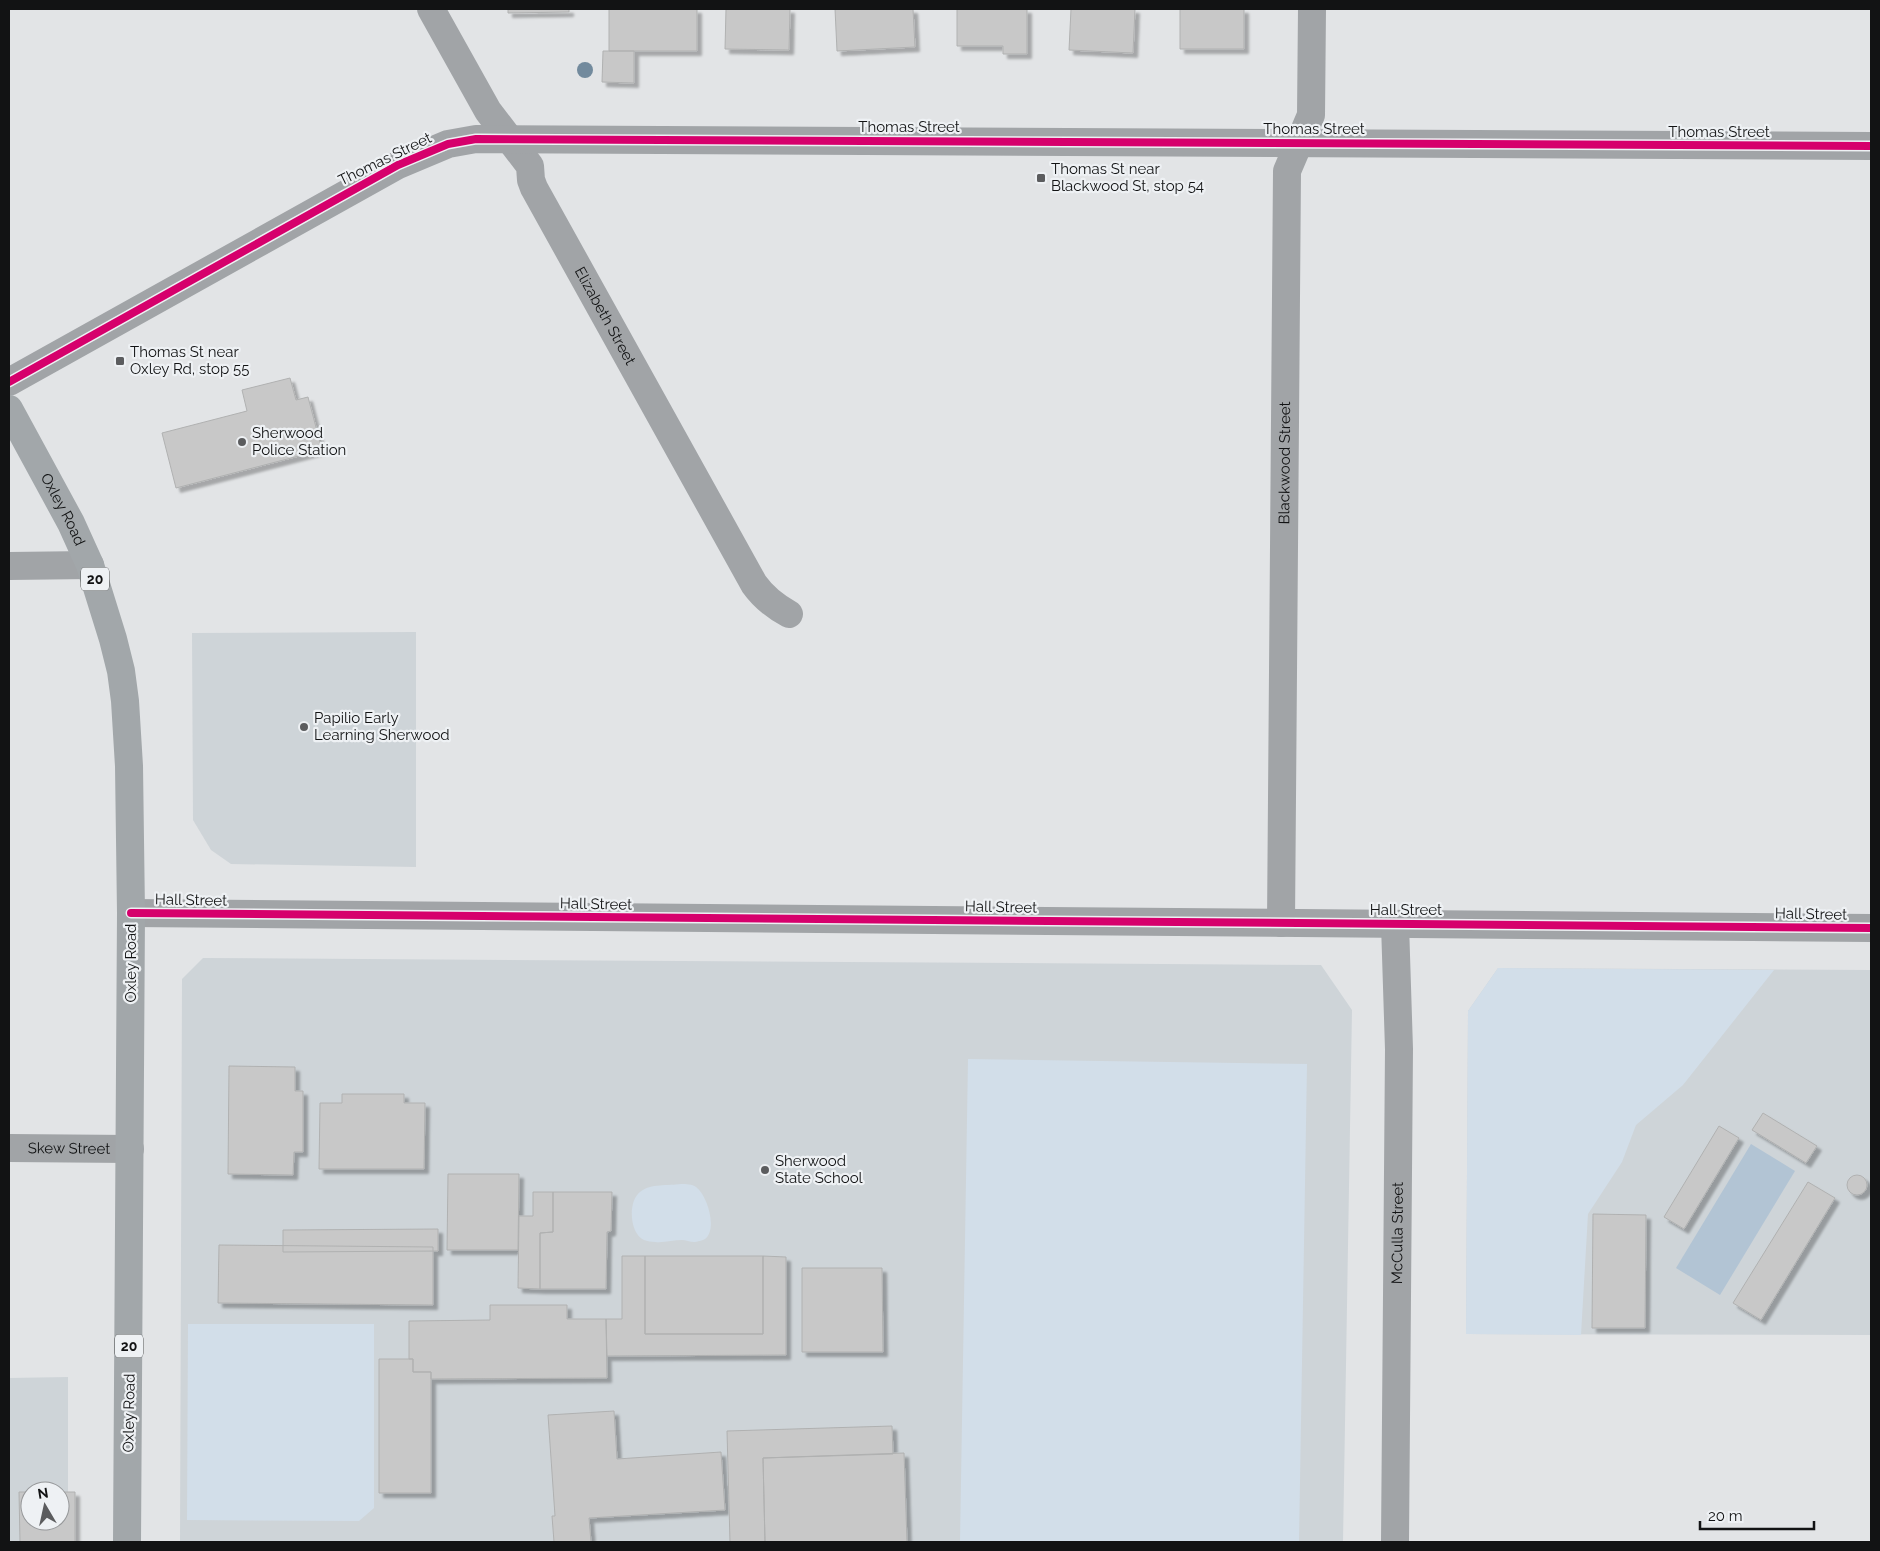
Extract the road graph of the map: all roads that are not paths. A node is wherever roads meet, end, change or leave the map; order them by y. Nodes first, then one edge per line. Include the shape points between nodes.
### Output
1 (432, 9) edge
2 (1312, 9) edge
3 (509, 138) junction
4 (1298, 143) junction
5 (1871, 146) edge
6 (9, 382) edge
7 (9, 409) edge
8 (90, 565) junction
9 (9, 566) edge
10 (789, 614) dead end
11 (131, 913) junction
12 (1280, 924) junction
13 (1395, 924) junction
14 (1871, 928) edge
15 (9, 1148) edge
16 (130, 1149) junction
17 (128, 1542) edge
18 (1395, 1542) edge

1 - 3 street, Elizabeth Street via 488,110
2 - 4 street, Blackwood Street via 1311,114
3 - 4 street, Thomas Street
3 - 6 street, Thomas Street via 448,144 398,165
3 - 10 street, Elizabeth Street via 530,166 534,188 754,584 772,605
4 - 5 street, Thomas Street
4 - 12 street, Blackwood Street via 1287,171
7 - 8 main road, Oxley Road / 20 via 72,523
8 - 9 street
8 - 11 main road, Oxley Road / 20 via 112,639 125,701
11 - 12 street, Hall Street
11 - 16 main road, Oxley Road / 20
12 - 13 street, Hall Street
13 - 14 street, Hall Street
13 - 18 street, McCulla Street via 1399,1058
15 - 16 street, Skew Street
16 - 17 main road, Oxley Road / 20

